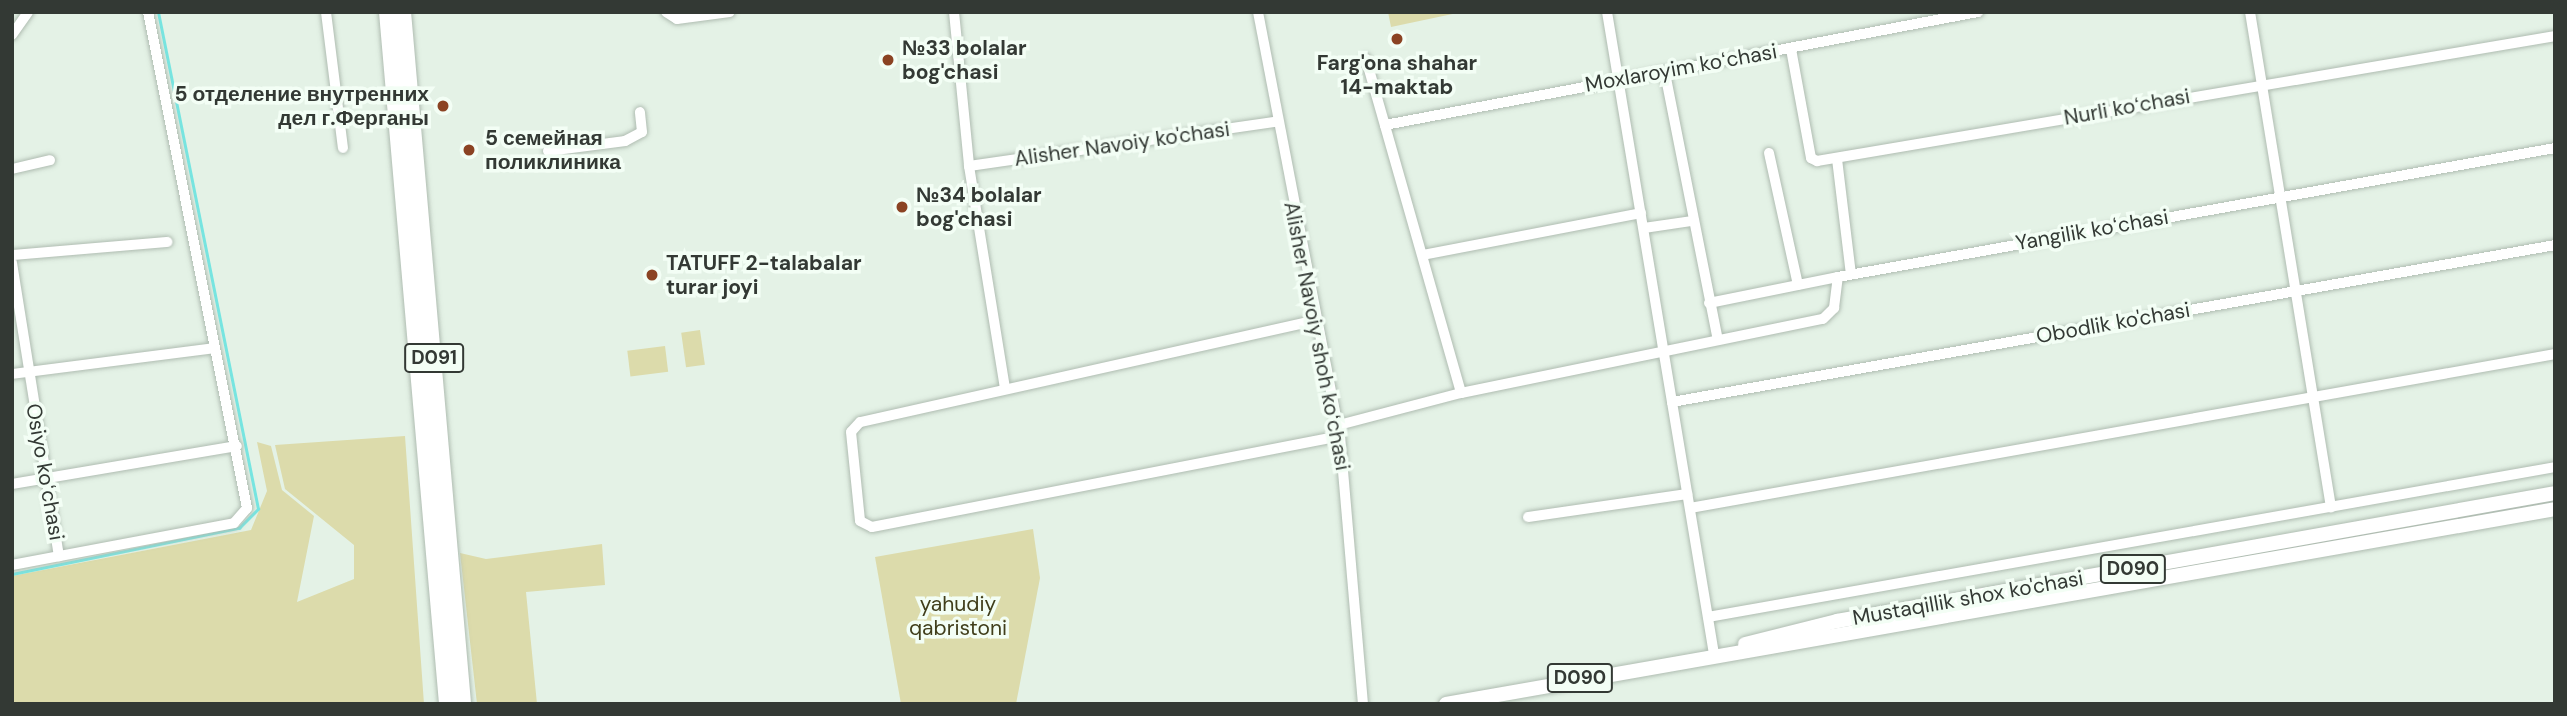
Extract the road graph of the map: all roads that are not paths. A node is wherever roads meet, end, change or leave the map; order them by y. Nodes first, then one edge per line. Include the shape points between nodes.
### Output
1 (28, 12) edge
2 (148, 12) edge
3 (326, 12) edge
4 (388, 12) edge
5 (402, 12) edge
6 (666, 12) edge
7 (730, 12) edge
8 (954, 12) edge
9 (1258, 12) edge
10 (1608, 12) edge
11 (1978, 12) edge
12 (2250, 12) edge
13 (12, 35) edge
14 (2555, 36) edge
15 (1791, 49) junction
16 (1366, 60) dead end
17 (1665, 73) junction
18 (1618, 78) junction
19 (2262, 82) junction
20 (640, 112) dead end
21 (1276, 122) junction
22 (1385, 125) junction
23 (342, 148) dead end
24 (2555, 148) edge
25 (548, 151) dead end
26 (1769, 153) dead end
27 (1837, 159) junction
28 (50, 160) dead end
29 (969, 166) junction
30 (12, 169) edge
31 (2279, 196) junction
32 (1641, 213) junction
33 (1692, 221) junction
34 (1644, 228) junction
35 (167, 242) dead end
36 (2555, 245) edge
37 (12, 255) edge
38 (1423, 255) junction
39 (12, 263) edge
40 (1851, 274) junction
41 (1838, 276) junction
42 (1798, 285) junction
43 (2293, 290) junction
44 (1709, 303) junction
45 (15, 309) edge
46 (1313, 321) junction
47 (1718, 340) junction
48 (214, 348) junction
49 (2555, 354) edge
50 (1664, 356) junction
51 (12, 374) edge
52 (29, 374) junction
53 (1005, 389) junction
54 (1461, 393) junction
55 (2311, 397) junction
56 (1672, 402) junction
57 (1338, 431) junction
58 (237, 446) junction
59 (2555, 467) edge
60 (46, 477) junction
61 (12, 484) edge
62 (2555, 493) edge
63 (1687, 494) junction
64 (2331, 507) junction
65 (1690, 508) junction
66 (2555, 509) edge
67 (1528, 517) dead end
68 (2390, 523) junction
69 (2393, 539) junction
70 (59, 556) junction
71 (12, 565) edge
72 (1708, 617) junction
73 (1714, 653) junction
74 (448, 704) edge
75 (462, 704) edge
76 (1363, 704) edge
77 (1447, 704) edge

1 - 13 street
2 - 48 street
3 - 23 street
4 - 74 highway, D091
5 - 75 highway, D091
6 - 7 street via 677,19
8 - 29 street
9 - 21 street, Alisher Navoiy shoh koʻchasi
10 - 18 street
11 - 15 street, Moxlaroyim koʻchasi
12 - 19 street
14 - 19 street, Nurli koʻchasi
15 - 17 street, Moxlaroyim koʻchasi
15 - 27 street, Nurli koʻchasi via 1811,158
16 - 22 street
17 - 18 street, Moxlaroyim koʻchasi
17 - 33 street
18 - 22 street, Moxlaroyim koʻchasi
18 - 32 street
19 - 27 street, Nurli koʻchasi
19 - 31 street
20 - 25 street via 642,132 625,141
21 - 29 street, Alisher Navoiy ko'chasi
21 - 46 street, Alisher Navoiy shoh koʻchasi
22 - 38 street
24 - 31 street, Yangilik koʻchasi
26 - 42 street
27 - 40 street
28 - 30 street
29 - 53 street
31 - 40 street, Yangilik koʻchasi
31 - 43 street
32 - 34 street
32 - 38 street
33 - 34 street
33 - 44 street
34 - 50 street
35 - 37 street
36 - 43 street, Obodlik ko'chasi
38 - 54 street
39 - 45 street, Osiyo koʻchasi
40 - 41 street, Yangilik koʻchasi
41 - 42 street, Yangilik koʻchasi
41 - 47 street via 1830,316
42 - 44 street, Yangilik koʻchasi
43 - 55 street
43 - 56 street, Obodlik ko'chasi
44 - 47 street
45 - 52 street, Osiyo koʻchasi
46 - 53 street
46 - 57 street, Alisher Navoiy shoh koʻchasi
47 - 50 street
48 - 52 street
48 - 58 street
49 - 55 street
50 - 54 street
50 - 56 street
51 - 52 street
52 - 60 street, Osiyo koʻchasi
53 - 57 street via 854,426 864,526
54 - 57 street
55 - 64 street
55 - 65 street
56 - 63 street
57 - 76 street, Alisher Navoiy shoh koʻchasi
58 - 60 street
58 - 70 street via 248,495 239,519
59 - 64 street
60 - 61 street
60 - 70 street, Osiyo koʻchasi
62 - 68 main road, Mustaqillik shox ko'chasi / D090
63 - 65 street
63 - 67 street
64 - 72 street
65 - 72 street
66 - 69 main road, Mustaqillik shox ko'chasi / D090
68 - 69 main road
68 - 73 main road, Mustaqillik shox ko'chasi / D090 via 1837,621
69 - 73 main road, Mustaqillik shox ko'chasi / D090 via 1840,638
70 - 71 street
72 - 73 street
73 - 77 main road, Mustaqillik shox ko'chasi / D090

